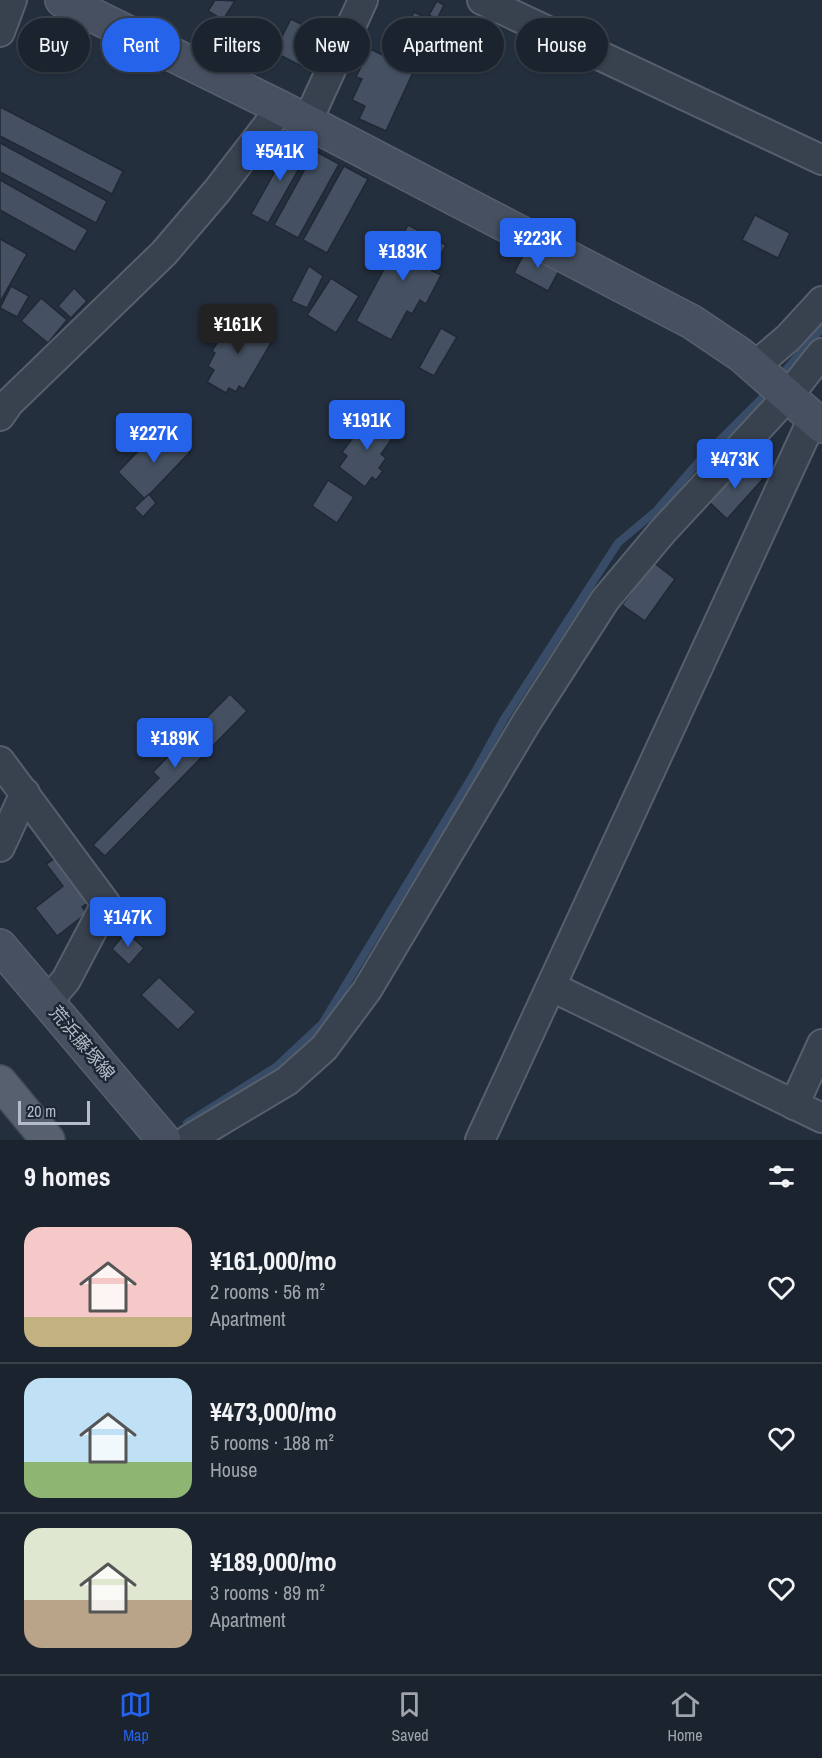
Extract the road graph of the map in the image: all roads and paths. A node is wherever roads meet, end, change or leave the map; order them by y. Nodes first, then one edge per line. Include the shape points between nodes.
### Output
1 (12, 0) edge
2 (62, 0) edge
3 (363, 0) edge
4 (482, 0) edge
5 (0, 32) edge
6 (294, 115) junction
7 (822, 160) edge
8 (822, 301) edge
9 (822, 353) edge
10 (772, 382) junction
11 (0, 416) edge
12 (818, 422) edge
13 (0, 761) edge
14 (26, 793) junction
15 (0, 847) edge
16 (0, 946) edge
17 (552, 987) junction
18 (47, 1002) junction
19 (822, 1044) edge
20 (0, 1082) edge
21 (794, 1105) junction
22 (822, 1118) edge
23 (48, 1140) edge
24 (164, 1140) edge
25 (188, 1140) edge
26 (480, 1140) edge

1 - 5 street
2 - 6 street
3 - 6 street
4 - 7 street
6 - 10 street via 692,322
6 - 11 street via 164,254
8 - 10 street via 788,338
9 - 10 street
10 - 12 street
10 - 25 street via 663,531 605,600 526,723 367,990 324,1048 288,1081
12 - 17 street
13 - 14 street
14 - 15 street
14 - 18 street via 106,904 66,980
16 - 18 street, 荒浜藤塚線
17 - 21 street
17 - 26 street
18 - 24 street, 荒浜藤塚線
19 - 21 street
20 - 23 main road
21 - 22 street

